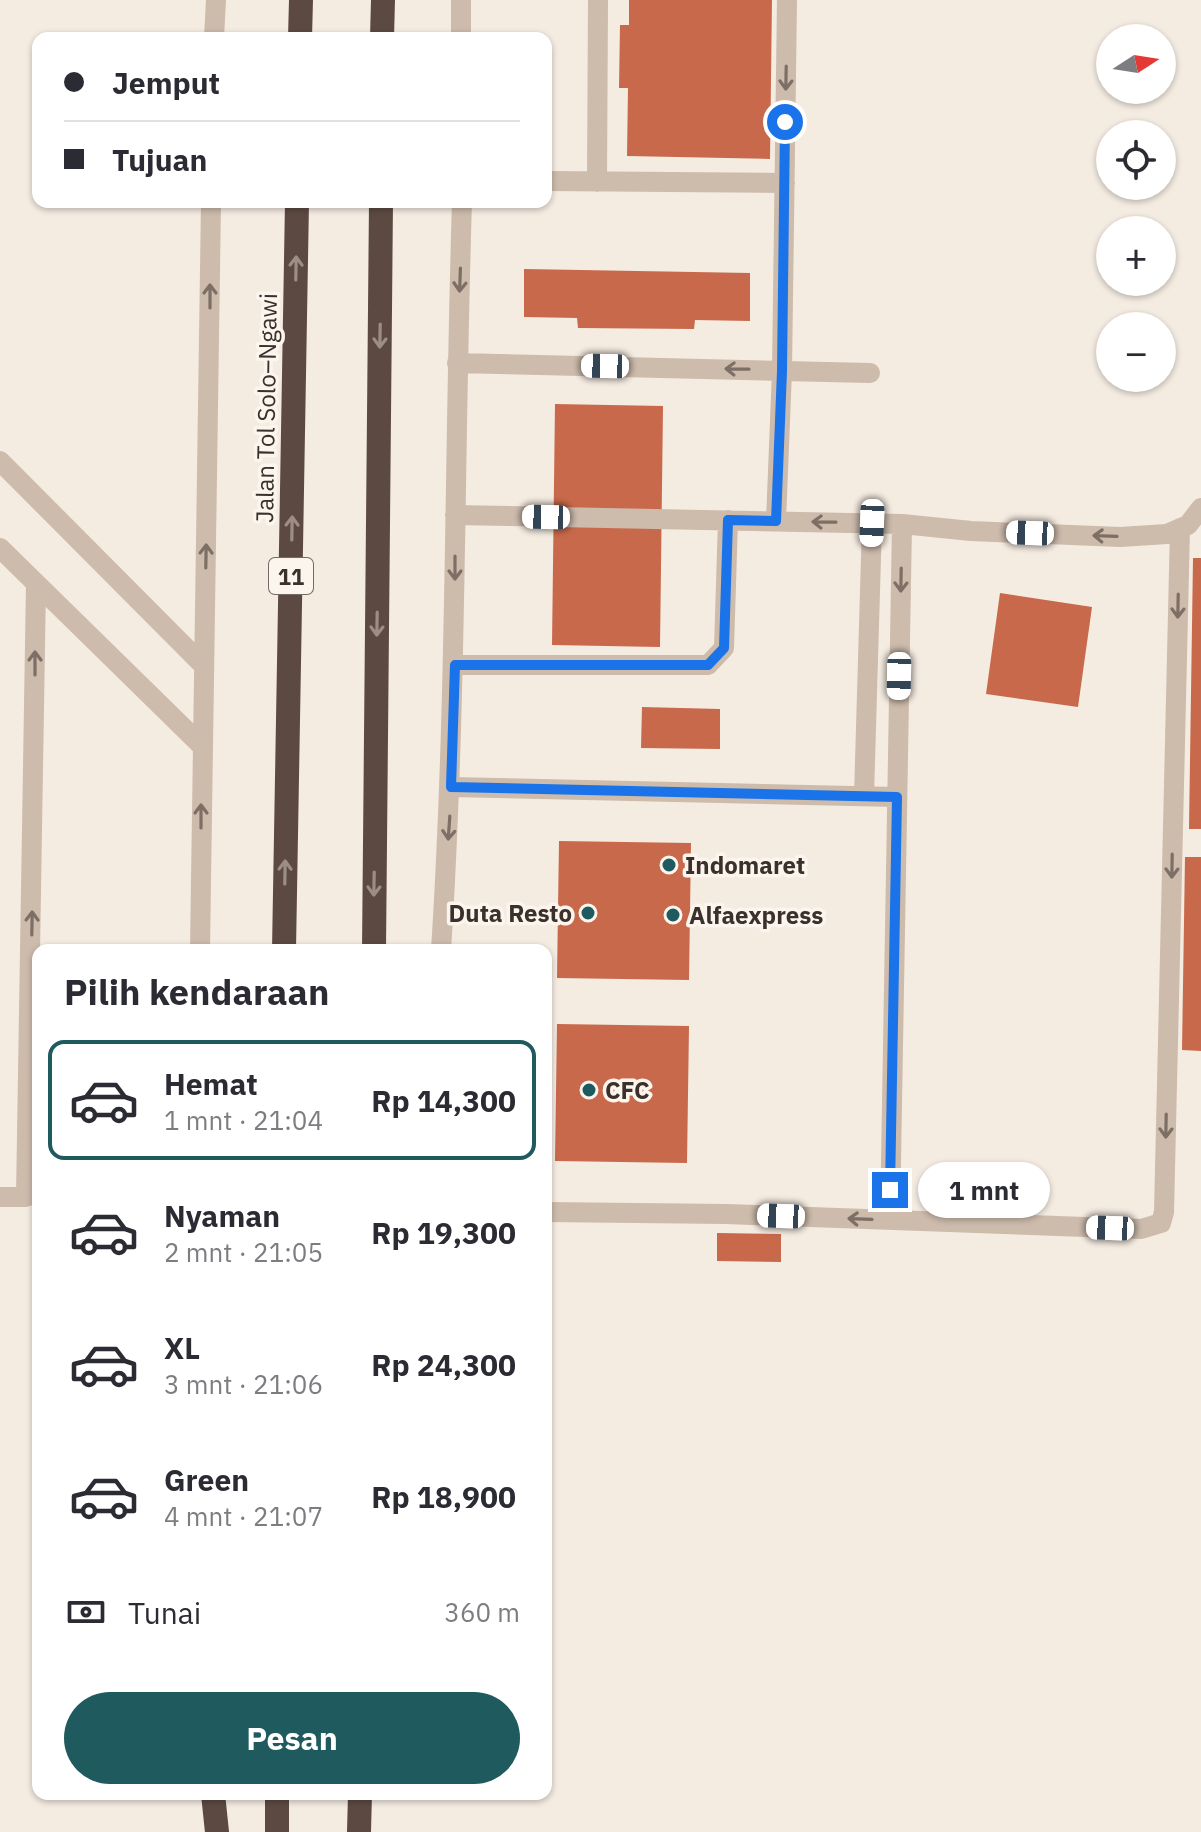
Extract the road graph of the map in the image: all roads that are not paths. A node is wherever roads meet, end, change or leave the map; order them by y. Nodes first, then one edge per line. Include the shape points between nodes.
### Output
1 (216, 0) edge
2 (301, 0) edge
3 (383, 0) edge
4 (461, 0) edge
5 (598, 0) edge
6 (787, 0) edge
7 (214, 32) edge
8 (300, 32) edge
9 (382, 32) edge
10 (461, 32) edge
11 (552, 181) edge
12 (597, 182) junction
13 (785, 183) junction
14 (211, 208) edge
15 (297, 208) edge
16 (381, 208) edge
17 (462, 208) edge
18 (457, 363) junction
19 (782, 371) junction
20 (870, 373) dead end
21 (0, 461) edge
22 (1201, 508) edge
23 (455, 515) junction
24 (728, 520) junction
25 (776, 521) junction
26 (872, 523) junction
27 (902, 524) junction
28 (1180, 528) junction
29 (0, 548) edge
30 (36, 584) junction
31 (455, 665) junction
32 (204, 666) junction
33 (202, 746) junction
34 (451, 787) junction
35 (864, 796) junction
36 (897, 797) junction
37 (200, 944) edge
38 (284, 944) edge
39 (374, 944) edge
40 (441, 944) edge
41 (0, 1197) edge
42 (552, 1212) edge
43 (890, 1220) junction
44 (214, 1800) edge
45 (277, 1800) edge
46 (360, 1800) edge
47 (217, 1832) edge
48 (277, 1832) edge
49 (359, 1832) edge

1 - 7 lane
2 - 8 highway
3 - 9 highway
4 - 10 lane
5 - 12 lane
6 -> 13 lane
11 - 12 lane
12 - 13 lane
13 - 19 lane
32 -> 14 lane
38 -> 15 highway, Jalan Tol Solo–Ngawi / 11
16 -> 39 highway
17 -> 18 lane
19 -> 18 lane
18 - 23 lane
19 - 20 lane
19 - 25 lane
21 - 32 lane
22 - 28 lane
23 - 24 lane
23 -> 31 lane
24 - 25 lane
24 - 31 lane via 724,648 708,665
26 -> 25 lane
26 - 27 lane
26 - 35 lane
28 -> 27 lane via 1167,534 1120,537
27 -> 36 lane
28 -> 43 lane via 1161,1223 1141,1229
29 - 30 lane
30 - 33 lane
41 -> 30 lane via 26,1197
31 - 34 lane
32 - 33 lane
37 -> 33 lane
34 - 35 lane
34 -> 40 lane
35 - 36 lane
36 - 43 lane
43 -> 42 lane
44 - 47 highway
45 - 48 highway
46 - 49 highway

